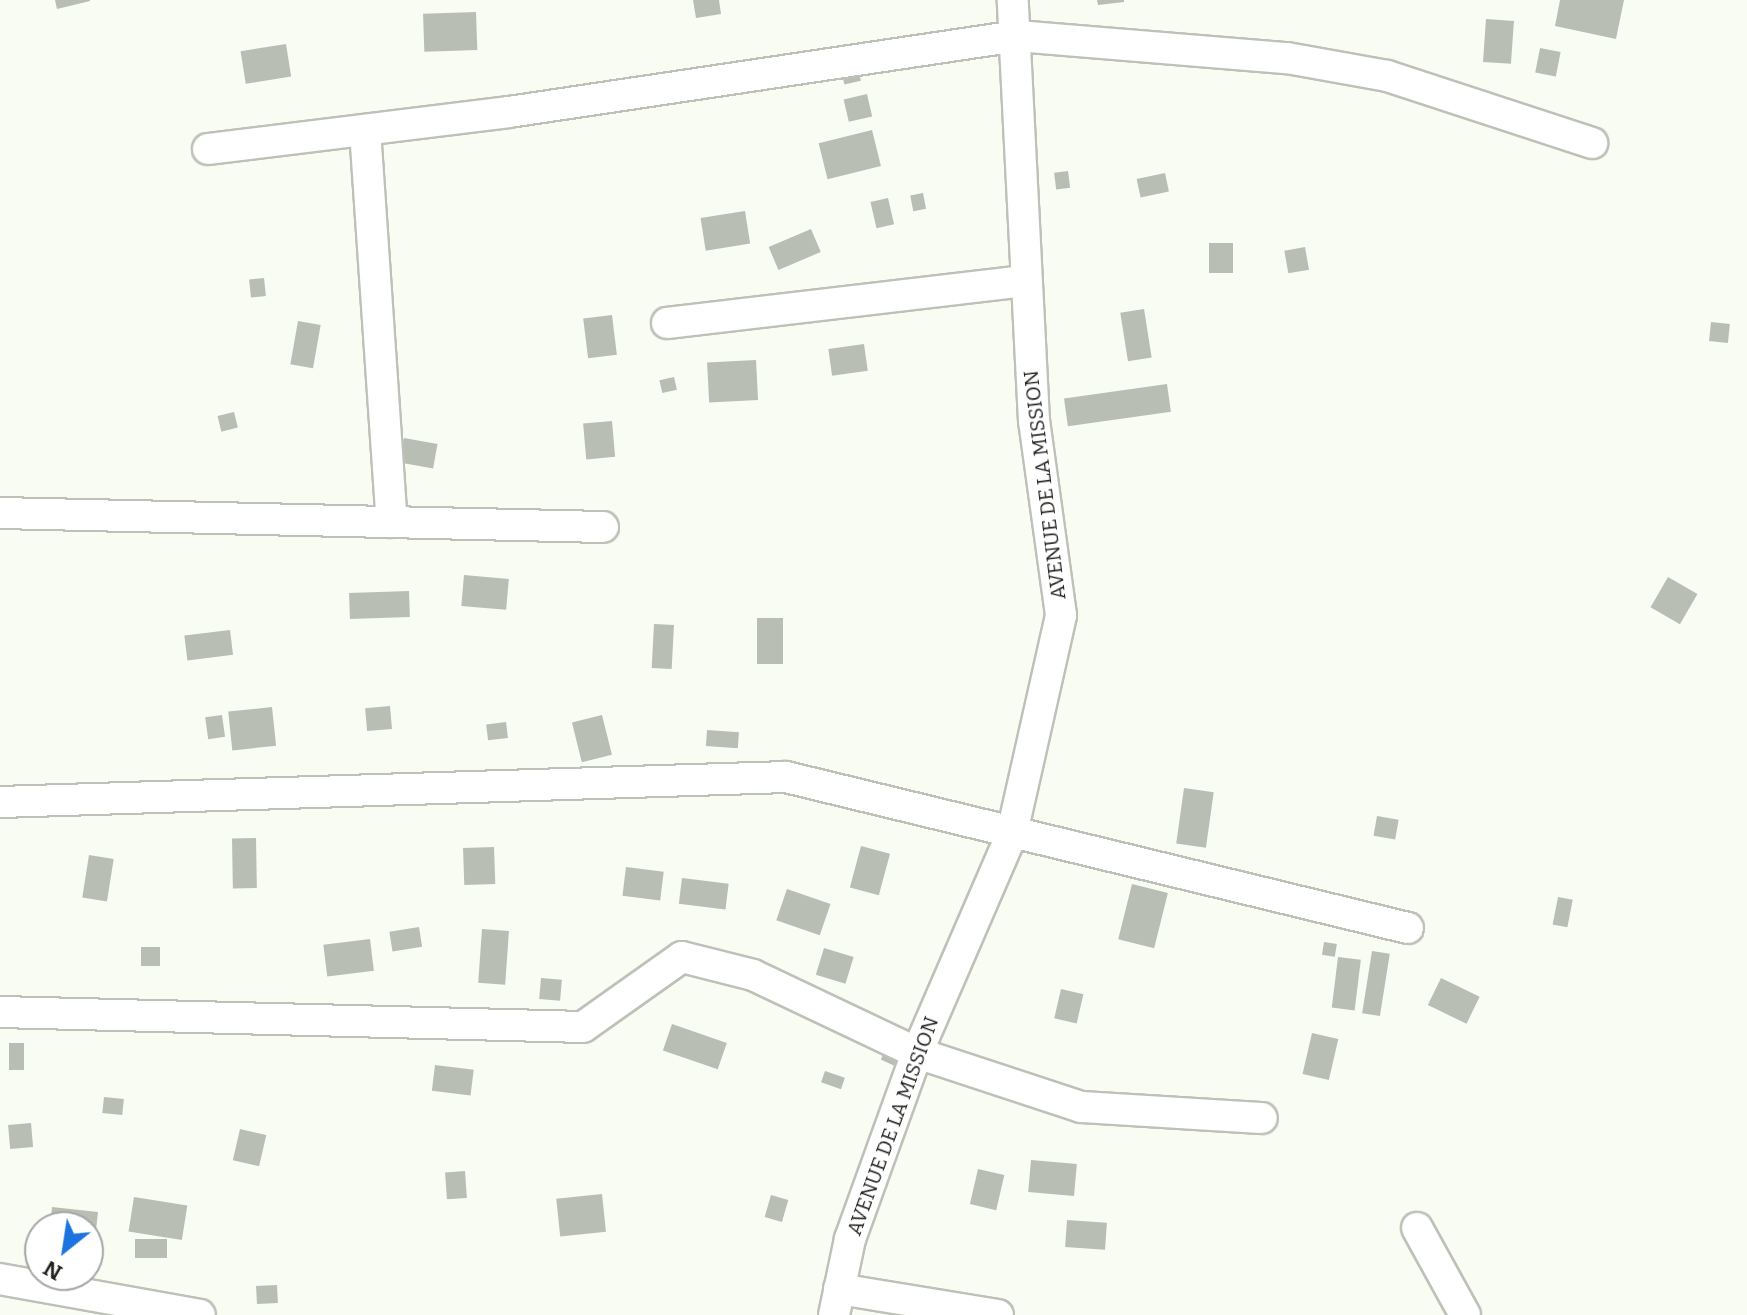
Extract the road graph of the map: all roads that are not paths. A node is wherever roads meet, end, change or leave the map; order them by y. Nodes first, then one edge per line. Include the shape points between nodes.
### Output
1 (1013, 0) edge
2 (1017, 36) junction
3 (365, 130) junction
4 (1592, 143) dead end
5 (208, 149) dead end
6 (1027, 281) junction
7 (667, 323) dead end
8 (0, 513) edge
9 (392, 522) junction
10 (603, 527) dead end
11 (0, 802) edge
12 (1012, 833) junction
13 (1408, 928) dead end
14 (0, 1012) edge
15 (917, 1053) junction
16 (1262, 1118) dead end
17 (1417, 1228) dead end
18 (0, 1279) edge
19 (837, 1302) edge
20 (200, 1315) edge
21 (998, 1315) edge
22 (1465, 1315) edge

1 - 2 street, AVENUE DE LA MISSION
2 - 3 street
2 - 4 street via 1287,58 1387,76
2 - 6 street, AVENUE DE LA MISSION
3 - 5 street
3 - 9 street
6 - 7 street
6 - 12 street, AVENUE DE LA MISSION via 1034,421 1061,615
8 - 9 street
9 - 10 street
11 - 12 street via 786,777
12 - 13 street
12 - 15 street, AVENUE DE LA MISSION
14 - 15 street via 583,1027 682,957 753,975
15 - 16 street via 1081,1107
15 - 19 street, AVENUE DE LA MISSION via 850,1239
17 - 22 street
18 - 20 street
19 - 21 street

